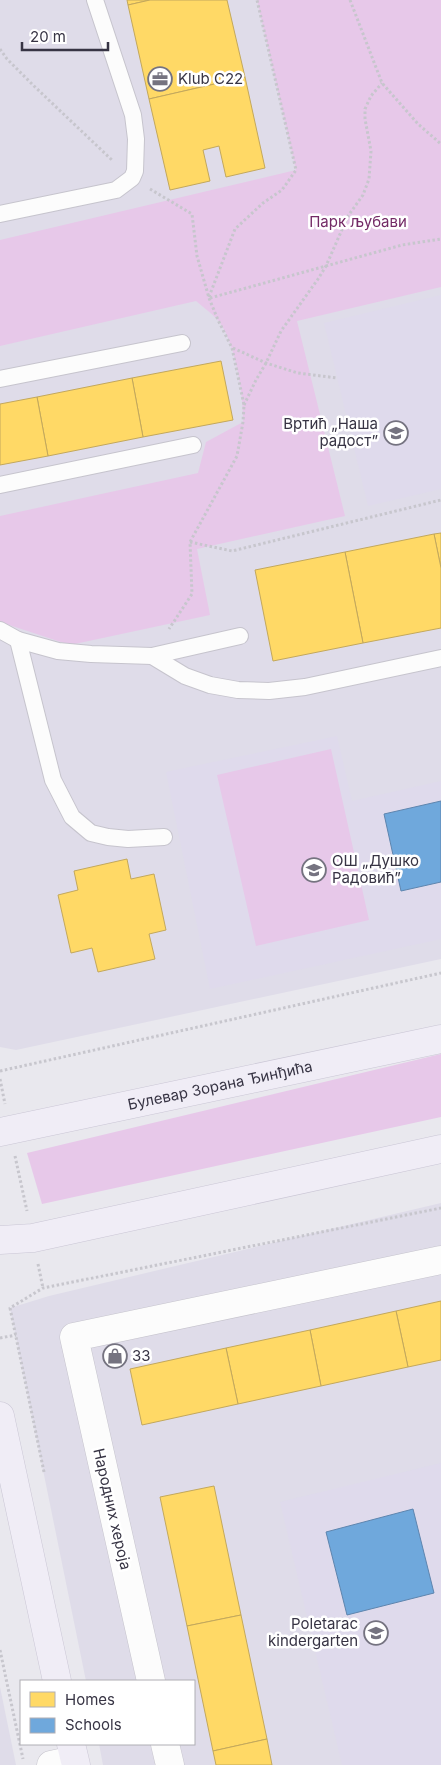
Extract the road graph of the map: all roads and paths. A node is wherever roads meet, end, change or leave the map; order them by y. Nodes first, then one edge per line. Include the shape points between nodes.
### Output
1 (95, 0) edge
2 (257, 0) edge
3 (350, 0) edge
4 (0, 49) edge
5 (382, 83) junction
6 (441, 144) edge
7 (130, 180) junction
8 (0, 214) edge
9 (441, 239) edge
10 (326, 266) junction
11 (209, 298) junction
12 (182, 343) dead end
13 (232, 348) junction
14 (266, 363) junction
15 (337, 378) dead end
16 (0, 379) edge
17 (244, 405) junction
18 (193, 445) dead end
19 (0, 485) edge
20 (441, 500) edge
21 (190, 542) junction
22 (0, 630) edge
23 (240, 636) dead end
24 (18, 640) junction
25 (152, 656) junction
26 (441, 658) edge
27 (164, 837) dead end
28 (441, 973) edge
29 (441, 1039) edge
30 (0, 1071) edge
31 (0, 1079) edge
32 (5, 1132) edge
33 (441, 1149) edge
34 (441, 1208) edge
35 (32, 1238) junction
36 (0, 1240) edge
37 (441, 1260) edge
38 (43, 1288) junction
39 (0, 1338) edge
40 (0, 1416) edge
41 (0, 1650) edge
42 (57, 1680) edge
43 (151, 1680) edge
44 (165, 1745) edge
45 (24, 1765) edge
46 (170, 1765) edge

1 - 7 lane via 133,116 136,166
2 - 11 path via 296,170 282,190 235,229
3 - 5 path
4 - 7 path
5 - 6 path via 418,124
5 - 10 path via 371,96 366,109 371,151 369,179
7 - 8 lane via 116,190
7 - 11 path via 192,214 197,256
9 - 10 path via 402,245
10 - 11 path
10 - 14 path via 281,331
11 - 13 path
12 - 16 lane
13 - 14 path
13 - 17 path
14 - 15 path via 298,373
14 - 17 path
17 - 21 path via 237,456
18 - 19 lane
20 - 21 path via 232,550
21 - 25 path via 192,594
22 - 24 lane
23 - 25 lane
24 - 25 lane via 58,651
24 - 27 lane via 53,780 72,817 91,833 108,837
25 - 26 lane via 185,676 210,685 269,692 305,688
28 - 30 path
29 - 32 street, Булевар Зорана Ђинђића
31 - 32 path
32 - 35 path
33 - 35 street
34 - 38 path
35 - 36 street
35 - 38 path
37 - 43 street, Народних хероја via 74,1337
38 - 39 path via 10,1308 16,1335
40 - 42 street
41 - 45 path
44 - 46 street

